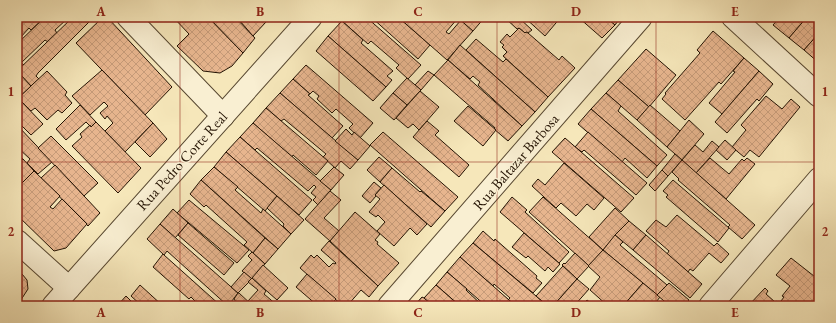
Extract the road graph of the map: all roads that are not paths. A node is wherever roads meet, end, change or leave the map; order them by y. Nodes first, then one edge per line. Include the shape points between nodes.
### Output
1 (128, 17) edge
2 (311, 17) edge
3 (641, 17) edge
4 (733, 17) edge
5 (819, 96) edge
6 (223, 116) junction
7 (819, 180) edge
8 (17, 241) edge
9 (69, 288) junction
10 (53, 306) edge
11 (389, 306) edge
12 (710, 306) edge

1 - 6 street
2 - 6 street, Rua Pedro Corte Real
3 - 11 street, Rua Baltazar Barbosa
4 - 5 street
6 - 9 street, Rua Pedro Corte Real
7 - 12 street
8 - 9 street
9 - 10 street, Rua Pedro Corte Real

